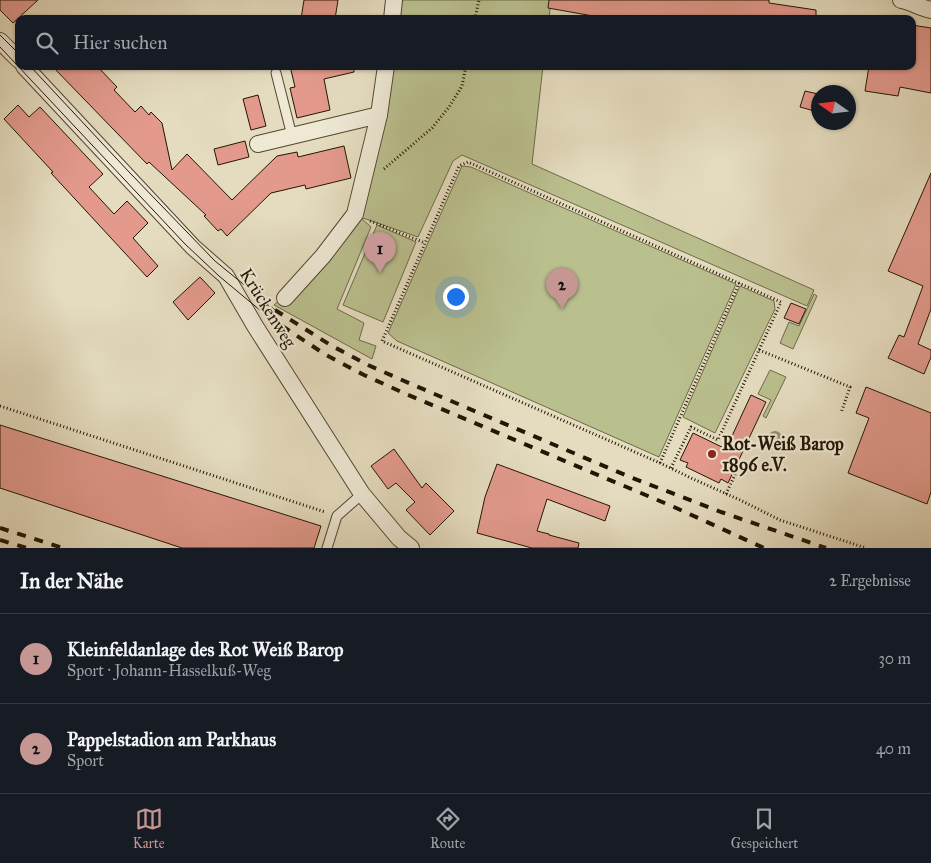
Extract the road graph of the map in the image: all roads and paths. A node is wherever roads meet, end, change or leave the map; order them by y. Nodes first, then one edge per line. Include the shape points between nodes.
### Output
1 (394, 0) edge
2 (479, 0) edge
3 (901, 0) edge
4 (931, 10) edge
5 (392, 15) edge
6 (476, 15) edge
7 (0, 41) edge
8 (15, 56) edge
9 (28, 70) edge
10 (385, 70) edge
11 (465, 70) edge
12 (276, 73) dead end
13 (379, 115) junction
14 (292, 136) junction
15 (258, 144) dead end
16 (382, 171) dead end
17 (355, 214) junction
18 (425, 243) junction
19 (739, 283) junction
20 (285, 298) dead end
21 (759, 350) junction
22 (0, 406) edge
23 (841, 413) dead end
24 (660, 463) junction
25 (738, 463) dead end
26 (671, 468) junction
27 (362, 494) junction
28 (726, 494) junction
29 (337, 516) junction
30 (327, 548) edge
31 (411, 548) edge
32 (866, 548) edge

1 - 5 street
2 - 6 path
3 - 4 street
7 - 8 street
9 - 27 street, Krückenweg via 194,247 226,276
10 - 13 street
11 - 16 path via 462,86 432,128
12 - 14 lane
13 - 14 street
13 - 17 street
14 - 15 street
17 - 18 path
17 - 20 street
18 - 19 path via 459,166 468,162
18 - 24 path via 382,341
19 - 21 path via 781,302
19 - 24 path
21 - 23 path via 850,387
21 - 26 path via 718,440 691,427
22 - 29 path
24 - 26 path
25 - 28 path
26 - 28 path
27 - 29 lane
27 - 31 street, Krückenweg
28 - 32 path via 780,520
29 - 30 lane

